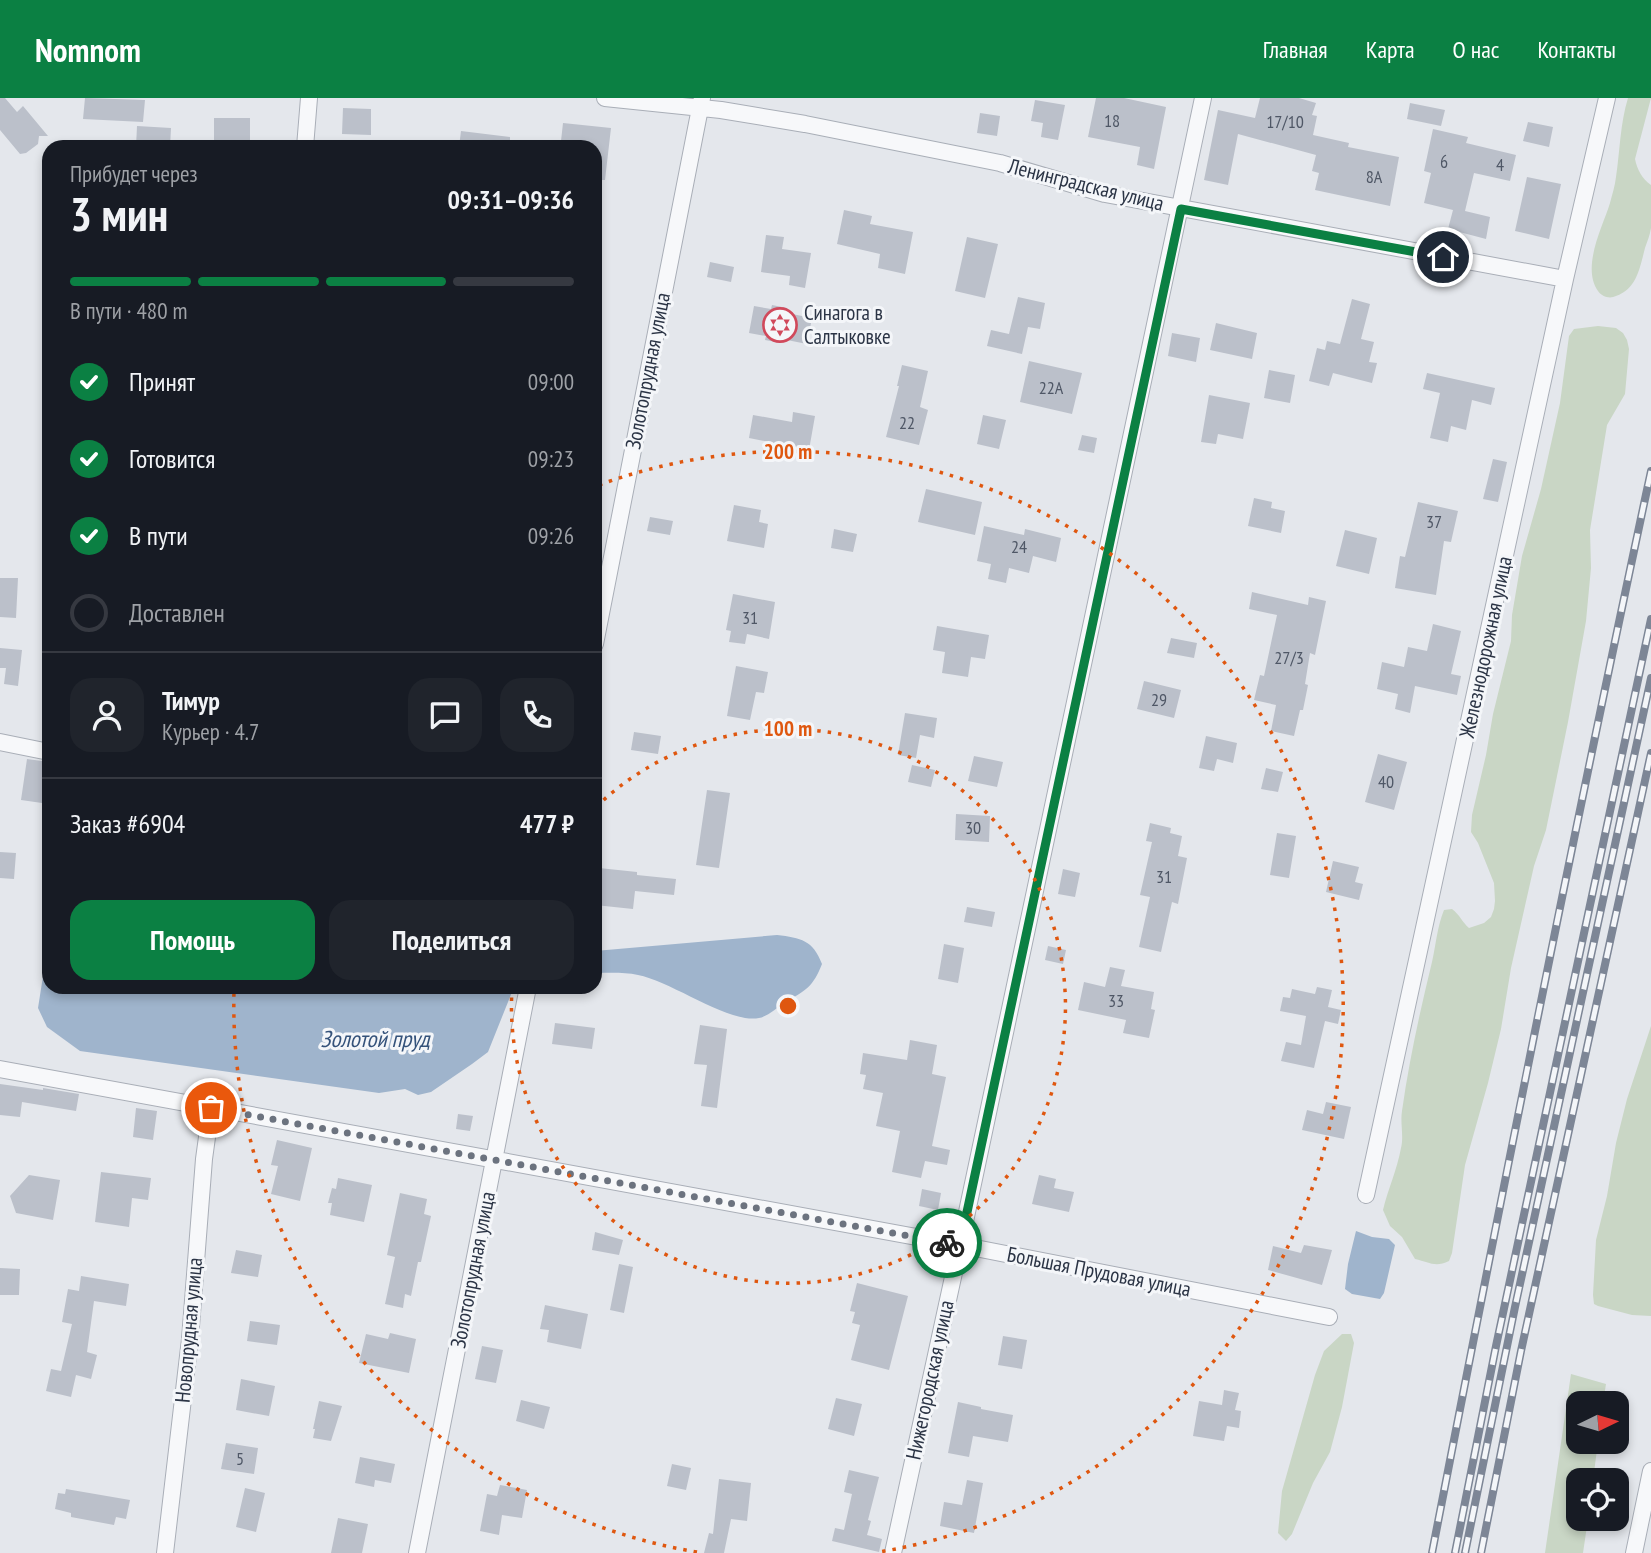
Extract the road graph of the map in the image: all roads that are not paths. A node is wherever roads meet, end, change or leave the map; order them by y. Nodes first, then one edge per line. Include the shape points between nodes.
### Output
1 (309, 98) edge
2 (605, 98) edge
3 (1203, 98) edge
4 (1607, 98) edge
5 (701, 103) edge
6 (306, 140) edge
7 (1181, 209) junction
8 (1565, 279) junction
9 (602, 608) edge
10 (0, 742) edge
11 (42, 751) edge
12 (527, 994) edge
13 (0, 1069) edge
14 (211, 1108) junction
15 (494, 1160) junction
16 (1366, 1195) dead end
17 (960, 1245) junction
18 (1329, 1318) dead end
19 (1651, 1471) edge
20 (165, 1553) edge
21 (417, 1553) edge
22 (893, 1553) edge
23 (1634, 1553) edge

1 - 6 street
2 - 5 street, Ленинградская улица
3 - 7 street, Нижегородская улица
4 - 8 street, Железнодорожная улица
5 - 7 street, Ленинградская улица via 1000,163 1105,194
5 - 9 street, Золотопрудная улица
7 - 8 street, Ленинградская улица
7 - 17 street, Нижегородская улица
8 - 16 street, Железнодорожная улица
10 - 11 street
12 - 15 street, Золотопрудная улица
13 - 14 street, Большая Прудовая улица
14 - 15 street, Большая Прудовая улица
14 - 20 street, Новопрудная улица
15 - 17 street, Большая Прудовая улица
15 - 21 street, Золотопрудная улица
17 - 18 street, Большая Прудовая улица
17 - 22 street, Нижегородская улица
19 - 23 street

